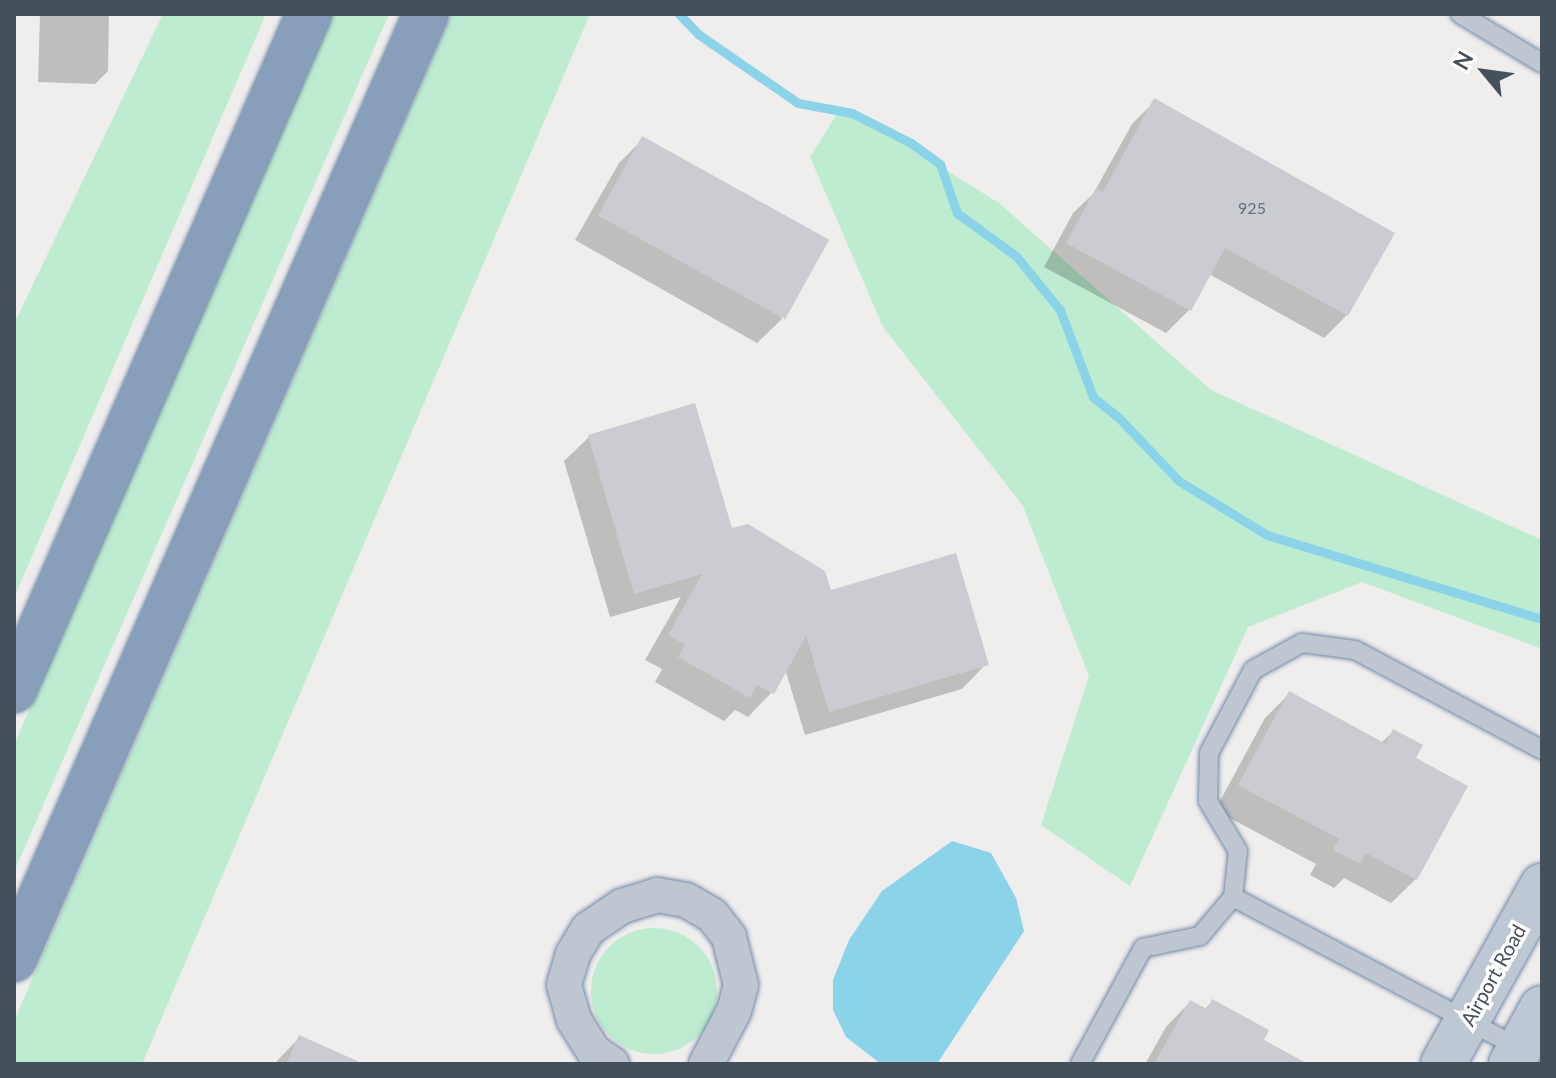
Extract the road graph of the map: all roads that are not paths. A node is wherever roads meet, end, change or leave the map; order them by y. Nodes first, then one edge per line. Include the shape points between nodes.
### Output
1 (309, 14) edge
2 (426, 14) edge
3 (1460, 14) edge
4 (1542, 63) edge
5 (14, 690) edge
6 (1542, 750) edge
7 (1542, 886) edge
8 (1233, 897) junction
9 (14, 959) edge
10 (1542, 1008) edge
11 (1468, 1019) junction
12 (1515, 1056) edge
13 (612, 1064) edge
14 (706, 1064) edge
15 (1080, 1064) edge
16 (1443, 1064) edge

1 - 5 highway
2 - 9 highway
3 - 4 lane
6 - 8 lane via 1355,650 1302,643 1253,670 1209,753 1208,801 1238,851
7 - 11 main road, Airport Road
8 - 11 lane
8 - 15 lane via 1200,936 1143,948
10 - 12 main road
11 - 12 lane
11 - 16 main road, Airport Road
13 - 14 street via 594,1052 574,1020 564,985 588,929 622,906 657,895 686,900 712,915 729,937 741,985 734,1011

